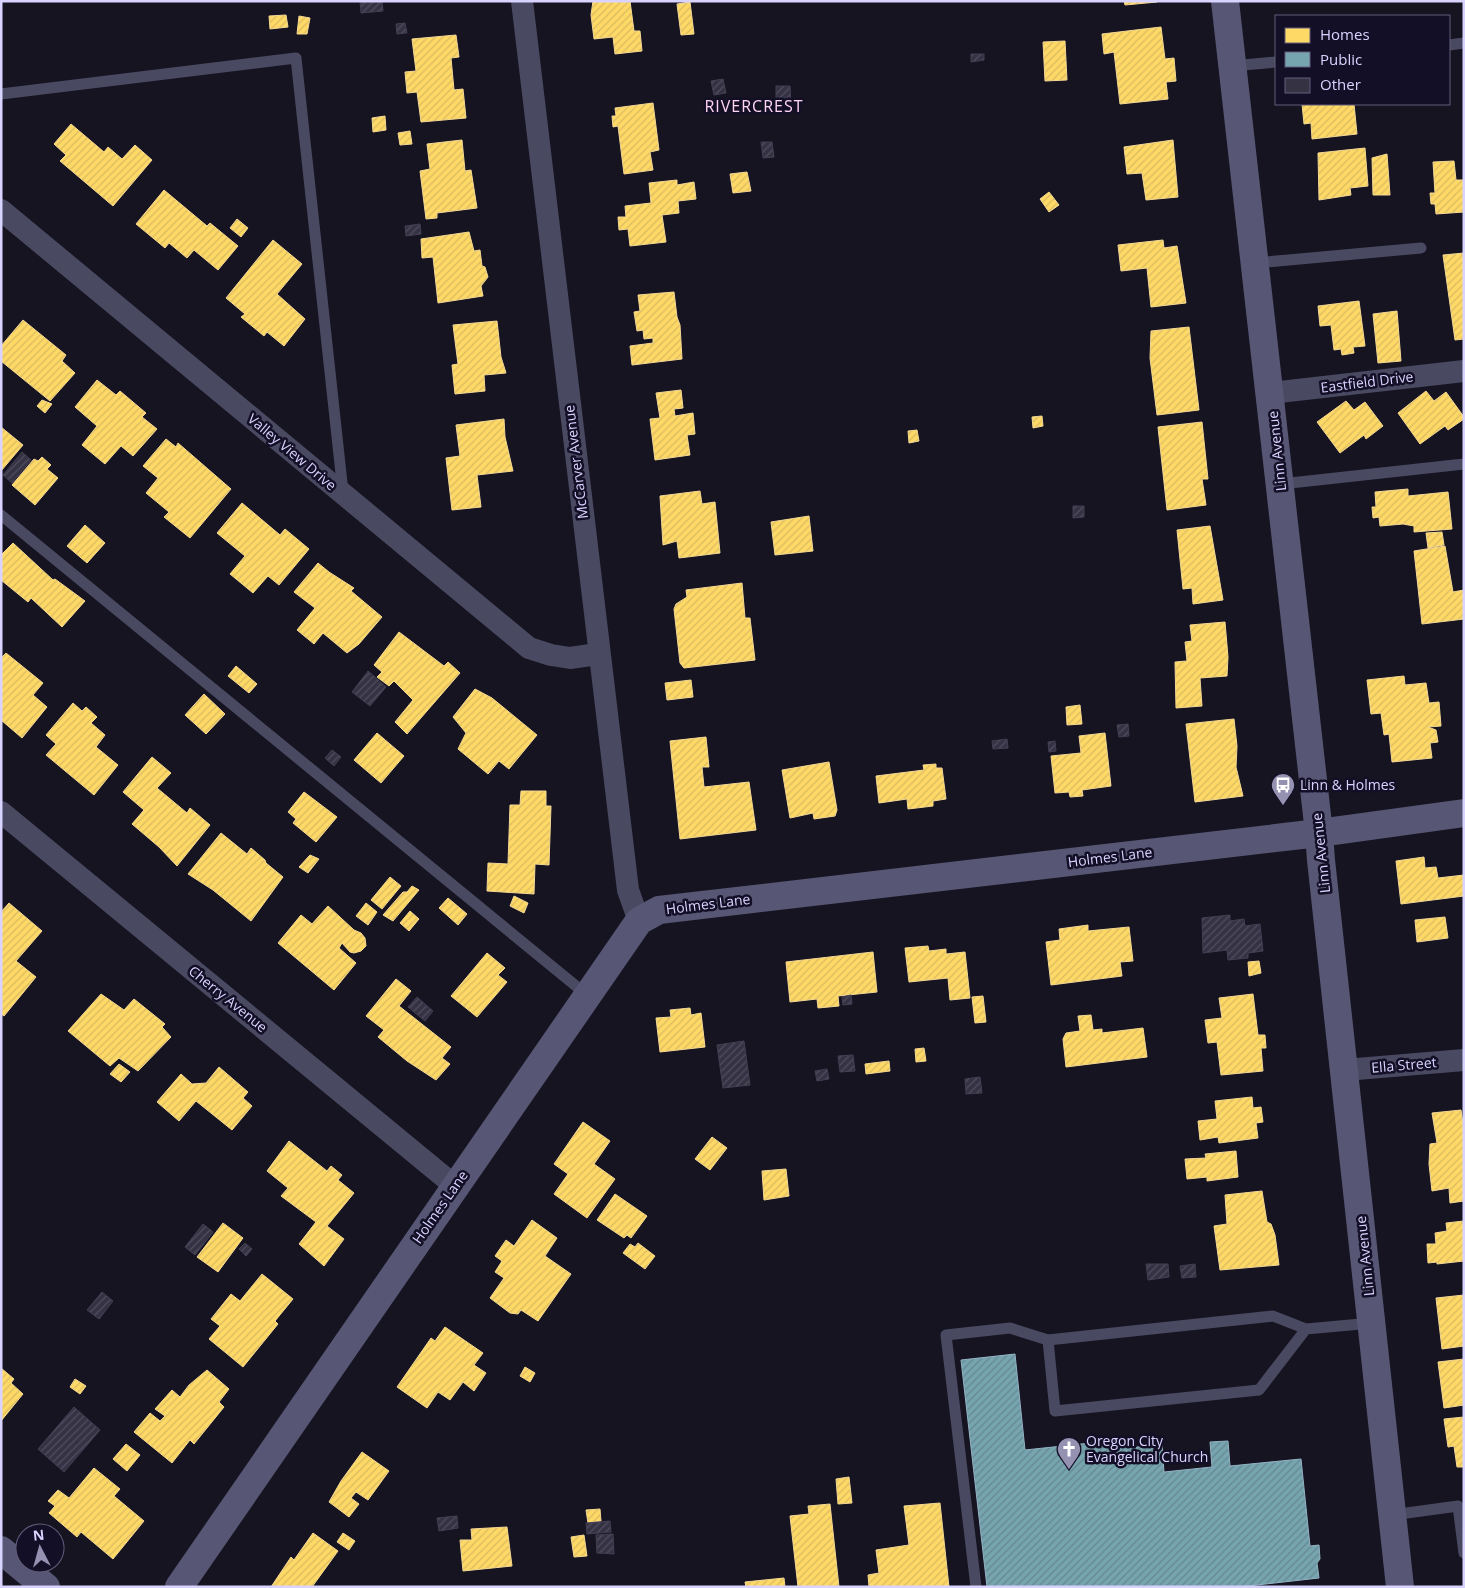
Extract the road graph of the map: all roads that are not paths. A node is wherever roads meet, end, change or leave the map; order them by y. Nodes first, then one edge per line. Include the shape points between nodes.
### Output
1 (522, 1) edge
2 (1225, 1) edge
3 (1464, 43) edge
4 (1450, 45) edge
5 (1275, 62) edge
6 (1232, 66) junction
7 (1, 94) edge
8 (1, 210) edge
9 (1421, 248) dead end
10 (1255, 263) junction
11 (1464, 371) edge
12 (1270, 393) junction
13 (1464, 464) edge
14 (1281, 484) junction
15 (343, 494) junction
16 (1, 515) edge
17 (598, 654) junction
18 (1, 812) edge
19 (1464, 814) edge
20 (1319, 833) junction
21 (639, 921) junction
22 (587, 995) junction
23 (1464, 1060) edge
24 (1345, 1070) junction
25 (455, 1186) junction
26 (1372, 1322) junction
27 (1306, 1330) junction
28 (1048, 1340) junction
29 (1392, 1515) junction
30 (1, 1550) edge
31 (1464, 1553) edge
32 (46, 1587) edge
33 (179, 1587) edge
34 (976, 1587) edge
35 (1400, 1587) edge

1 - 17 street, McCarver Avenue
2 - 6 street, Linn Avenue
3 - 4 lane
5 - 6 lane
6 - 10 street, Linn Avenue
7 - 15 lane via 296,58
8 - 15 street, Valley View Drive
9 - 10 lane
10 - 12 street, Linn Avenue
11 - 12 street, Eastfield Drive
12 - 14 street, Linn Avenue
13 - 14 lane
14 - 20 street, Linn Avenue
15 - 17 street, Valley View Drive via 529,648 570,658
16 - 22 lane
17 - 21 street, McCarver Avenue via 628,890
18 - 25 street, Cherry Avenue
19 - 20 street, Holmes Lane
20 - 21 street, Holmes Lane via 659,910
20 - 24 street, Linn Avenue
21 - 22 street, Holmes Lane
22 - 25 street, Holmes Lane
23 - 24 street, Ella Street
24 - 26 street, Linn Avenue
25 - 33 street, Holmes Lane
26 - 27 lane
26 - 29 street, Linn Avenue
27 - 28 lane via 1273,1316
27 - 28 lane via 1259,1390 1055,1412
28 - 34 lane via 1010,1328 946,1335
29 - 31 lane via 1458,1506
29 - 35 street, Linn Avenue
30 - 32 street

